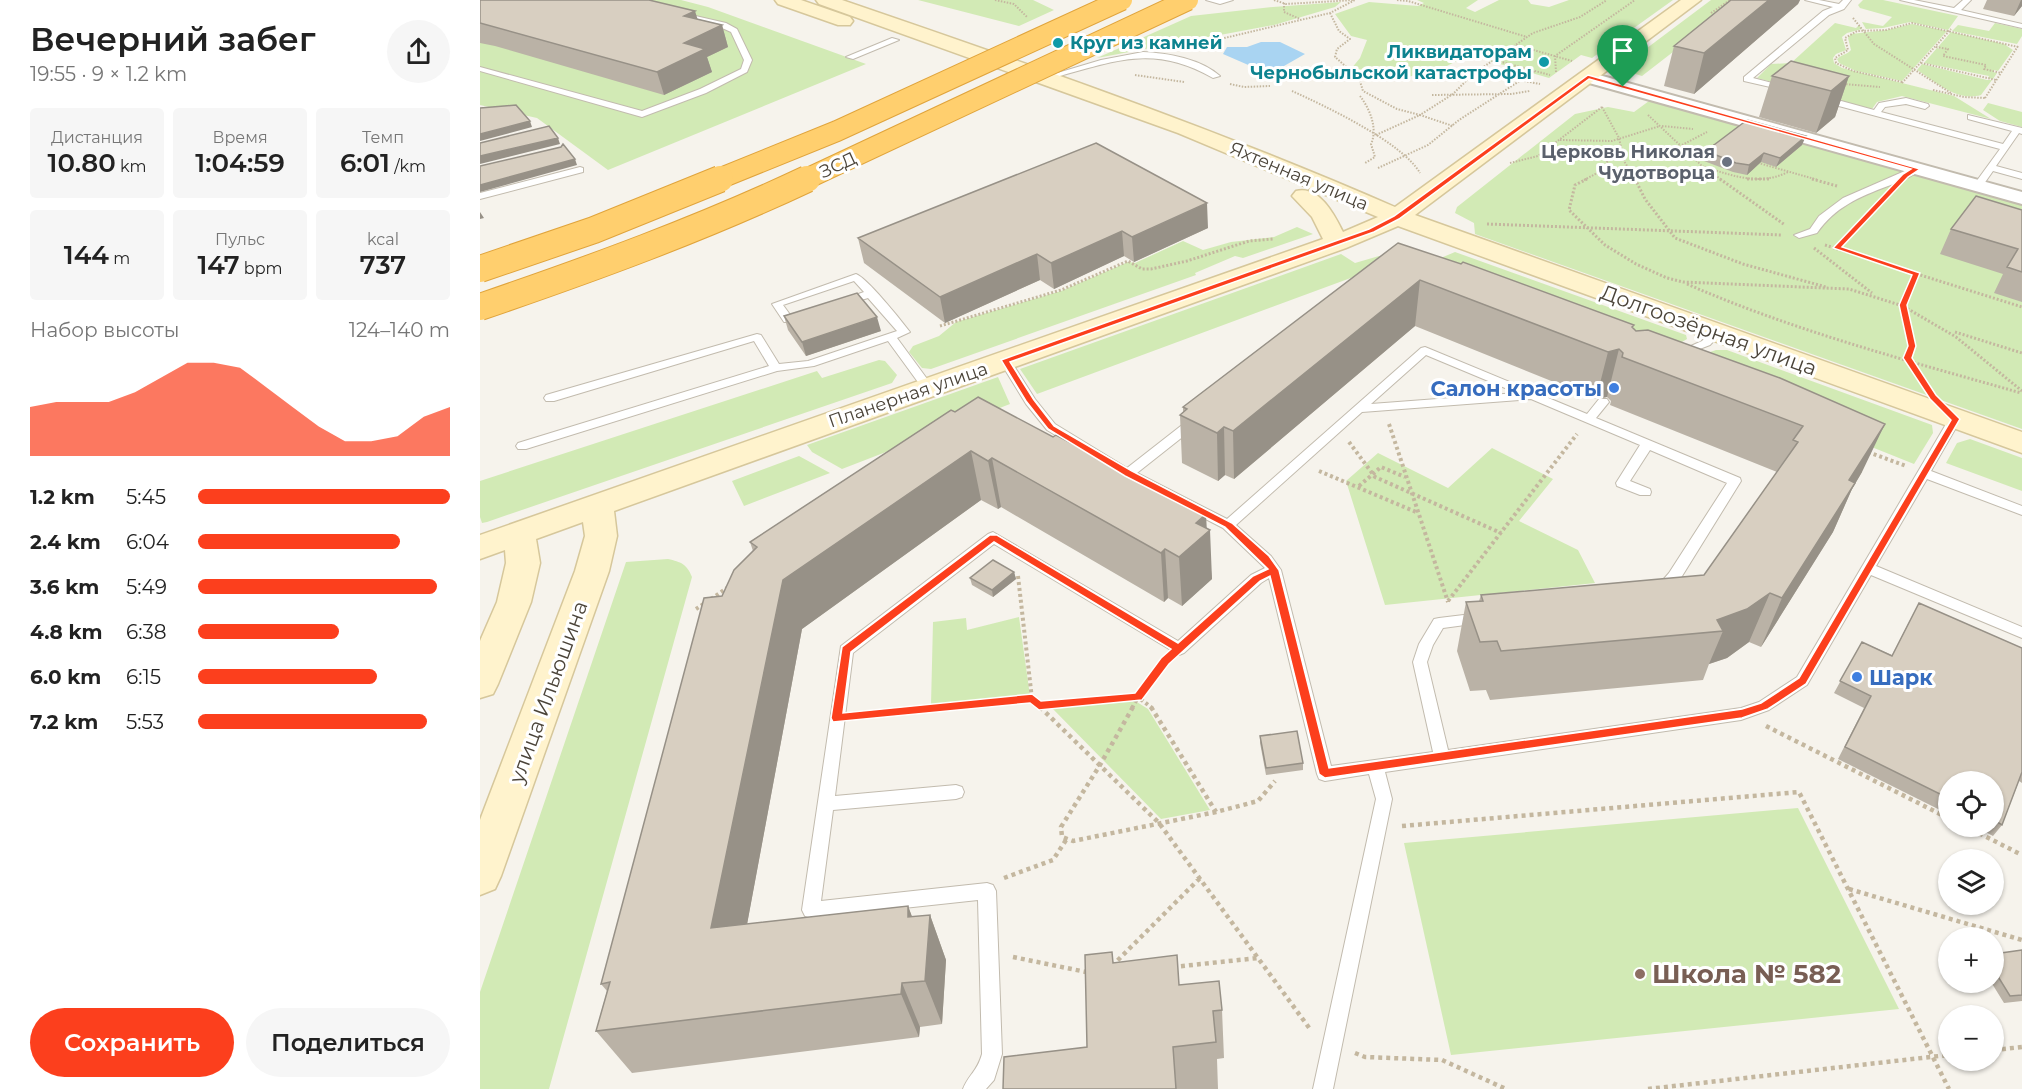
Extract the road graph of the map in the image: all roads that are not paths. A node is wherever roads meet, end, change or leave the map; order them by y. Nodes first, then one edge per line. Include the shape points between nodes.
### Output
1 (784, 0) edge
2 (825, 0) edge
3 (1122, 0) edge
4 (1188, 0) edge
5 (1210, 0) edge
6 (1229, 0) edge
7 (1692, 0) edge
8 (1809, 0) edge
9 (1847, 0) edge
10 (1904, 0) edge
11 (1967, 0) edge
12 (1841, 7) junction
13 (671, 11) edge
14 (1956, 11) junction
15 (1971, 15) junction
16 (1961, 24) road end
17 (2022, 26) edge
18 (895, 40) junction
19 (850, 57) dead end
20 (480, 69) edge
21 (1583, 70) junction
22 (1216, 76) dead end
23 (1048, 77) junction
24 (1791, 91) edge
25 (1803, 94) edge
26 (1875, 113) junction
27 (1911, 122) junction
28 (2020, 130) edge
29 (1964, 136) junction
30 (2004, 147) junction
31 (1992, 168) junction
32 (580, 170) dead end
33 (1911, 172) junction
34 (2022, 176) edge
35 (1978, 186) junction
36 (480, 196) edge
37 (1304, 196) junction
38 (2022, 198) edge
39 (1397, 217) junction
40 (1801, 237) road end
41 (1337, 243) junction
42 (480, 269) edge
43 (872, 293) junction
44 (832, 306) edge
45 (480, 307) edge
46 (812, 313) edge
47 (1716, 332) junction
48 (891, 337) junction
49 (1667, 359) edge
50 (1005, 360) junction
51 (776, 368) junction
52 (927, 387) junction
53 (1533, 396) junction
54 (550, 398) dead end
55 (1604, 402) dead end
56 (1359, 409) junction
57 (1201, 416) edge
58 (1589, 419) junction
59 (1955, 419) junction
60 (2022, 443) edge
61 (1647, 444) junction
62 (522, 446) dead end
63 (1924, 473) junction
64 (1128, 474) junction
65 (1645, 492) dead end
66 (597, 506) junction
67 (2022, 511) edge
68 (1228, 525) junction
69 (519, 533) junction
70 (480, 547) edge
71 (1868, 568) junction
72 (1274, 570) junction
73 (1642, 598) edge
74 (1495, 617) edge
75 (2022, 633) edge
76 (480, 684) edge
77 (1442, 757) junction
78 (1375, 766) junction
79 (956, 792) dead end
80 (825, 804) junction
81 (480, 876) edge
82 (973, 1089) edge
83 (1323, 1089) edge

1 - 18 main road, Яхтенная улица
2 - 23 main road, Яхтенная улица
3 - 42 highway, ЗСД, bridge via 837,131 594,230
4 - 45 highway, ЗСД, bridge via 758,202 617,260
5 - 6 lane
7 - 21 main road, Планерная улица
8 - 12 lane
9 - 12 lane
10 - 14 lane
11 - 14 lane
12 - 24 lane via 1826,13 1747,79
13 - 20 lane via 734,31 748,60 744,70 703,91 642,114
14 - 15 lane
15 - 16 lane
15 - 17 lane
18 - 19 lane
18 - 37 main road, Яхтенная улица via 1054,97
21 - 33 street
21 - 39 main road, Планерная улица
22 - 23 lane via 1177,60 1152,55
23 - 39 main road, Яхтенная улица via 1323,183
25 - 26 lane
26 - 27 lane
26 - 27 lane via 1882,105 1906,101 1928,107
27 - 29 lane
28 - 29 lane via 1974,118
28 - 30 lane
29 - 30 lane
30 - 31 lane
31 - 34 lane
31 - 35 lane
32 - 36 lane
33 - 35 street
33 - 40 lane via 1841,201 1814,231
35 - 38 street
37 - 39 main road, Яхтенная улица
37 - 41 main road via 1322,214
39 - 41 main road, Планерная улица
39 - 47 main road, Долгоозёрная улица
41 - 50 main road, Планерная улица
43 - 44 lane
43 - 46 lane via 856,276 777,304 788,320
43 - 48 lane via 904,333
47 - 49 lane via 1706,343
47 - 59 main road, Долгоозёрная улица
48 - 51 lane via 810,364
48 - 52 lane
50 - 52 main road, Планерная улица
50 - 64 lane via 1051,428
51 - 54 lane via 757,337
51 - 62 lane
52 - 66 main road, Планерная улица
53 - 56 lane
53 - 56 lane via 1425,351
53 - 58 lane
55 - 58 lane
56 - 68 lane
57 - 64 lane
58 - 61 lane
59 - 60 main road, Долгоозёрная улица
59 - 63 lane
61 - 65 lane via 1622,483
61 - 73 lane via 1735,481 1674,577 1663,589
63 - 67 lane
63 - 71 lane
64 - 68 lane
66 - 69 main road, Планерная улица
66 - 81 main road, улица Ильюшина via 601,536 592,571
68 - 72 lane
69 - 70 main road, Планерная улица
69 - 76 main road via 523,563 514,602
71 - 75 lane
71 - 77 lane via 1802,681 1764,706 1742,714
72 - 78 lane via 1325,774
72 - 80 lane via 1256,579 1179,649 993,537 846,650
74 - 77 lane via 1439,623 1426,645 1420,662
77 - 78 lane
78 - 83 lane via 1384,799
79 - 80 lane
80 - 82 lane via 811,910 987,891 992,1054 987,1072

